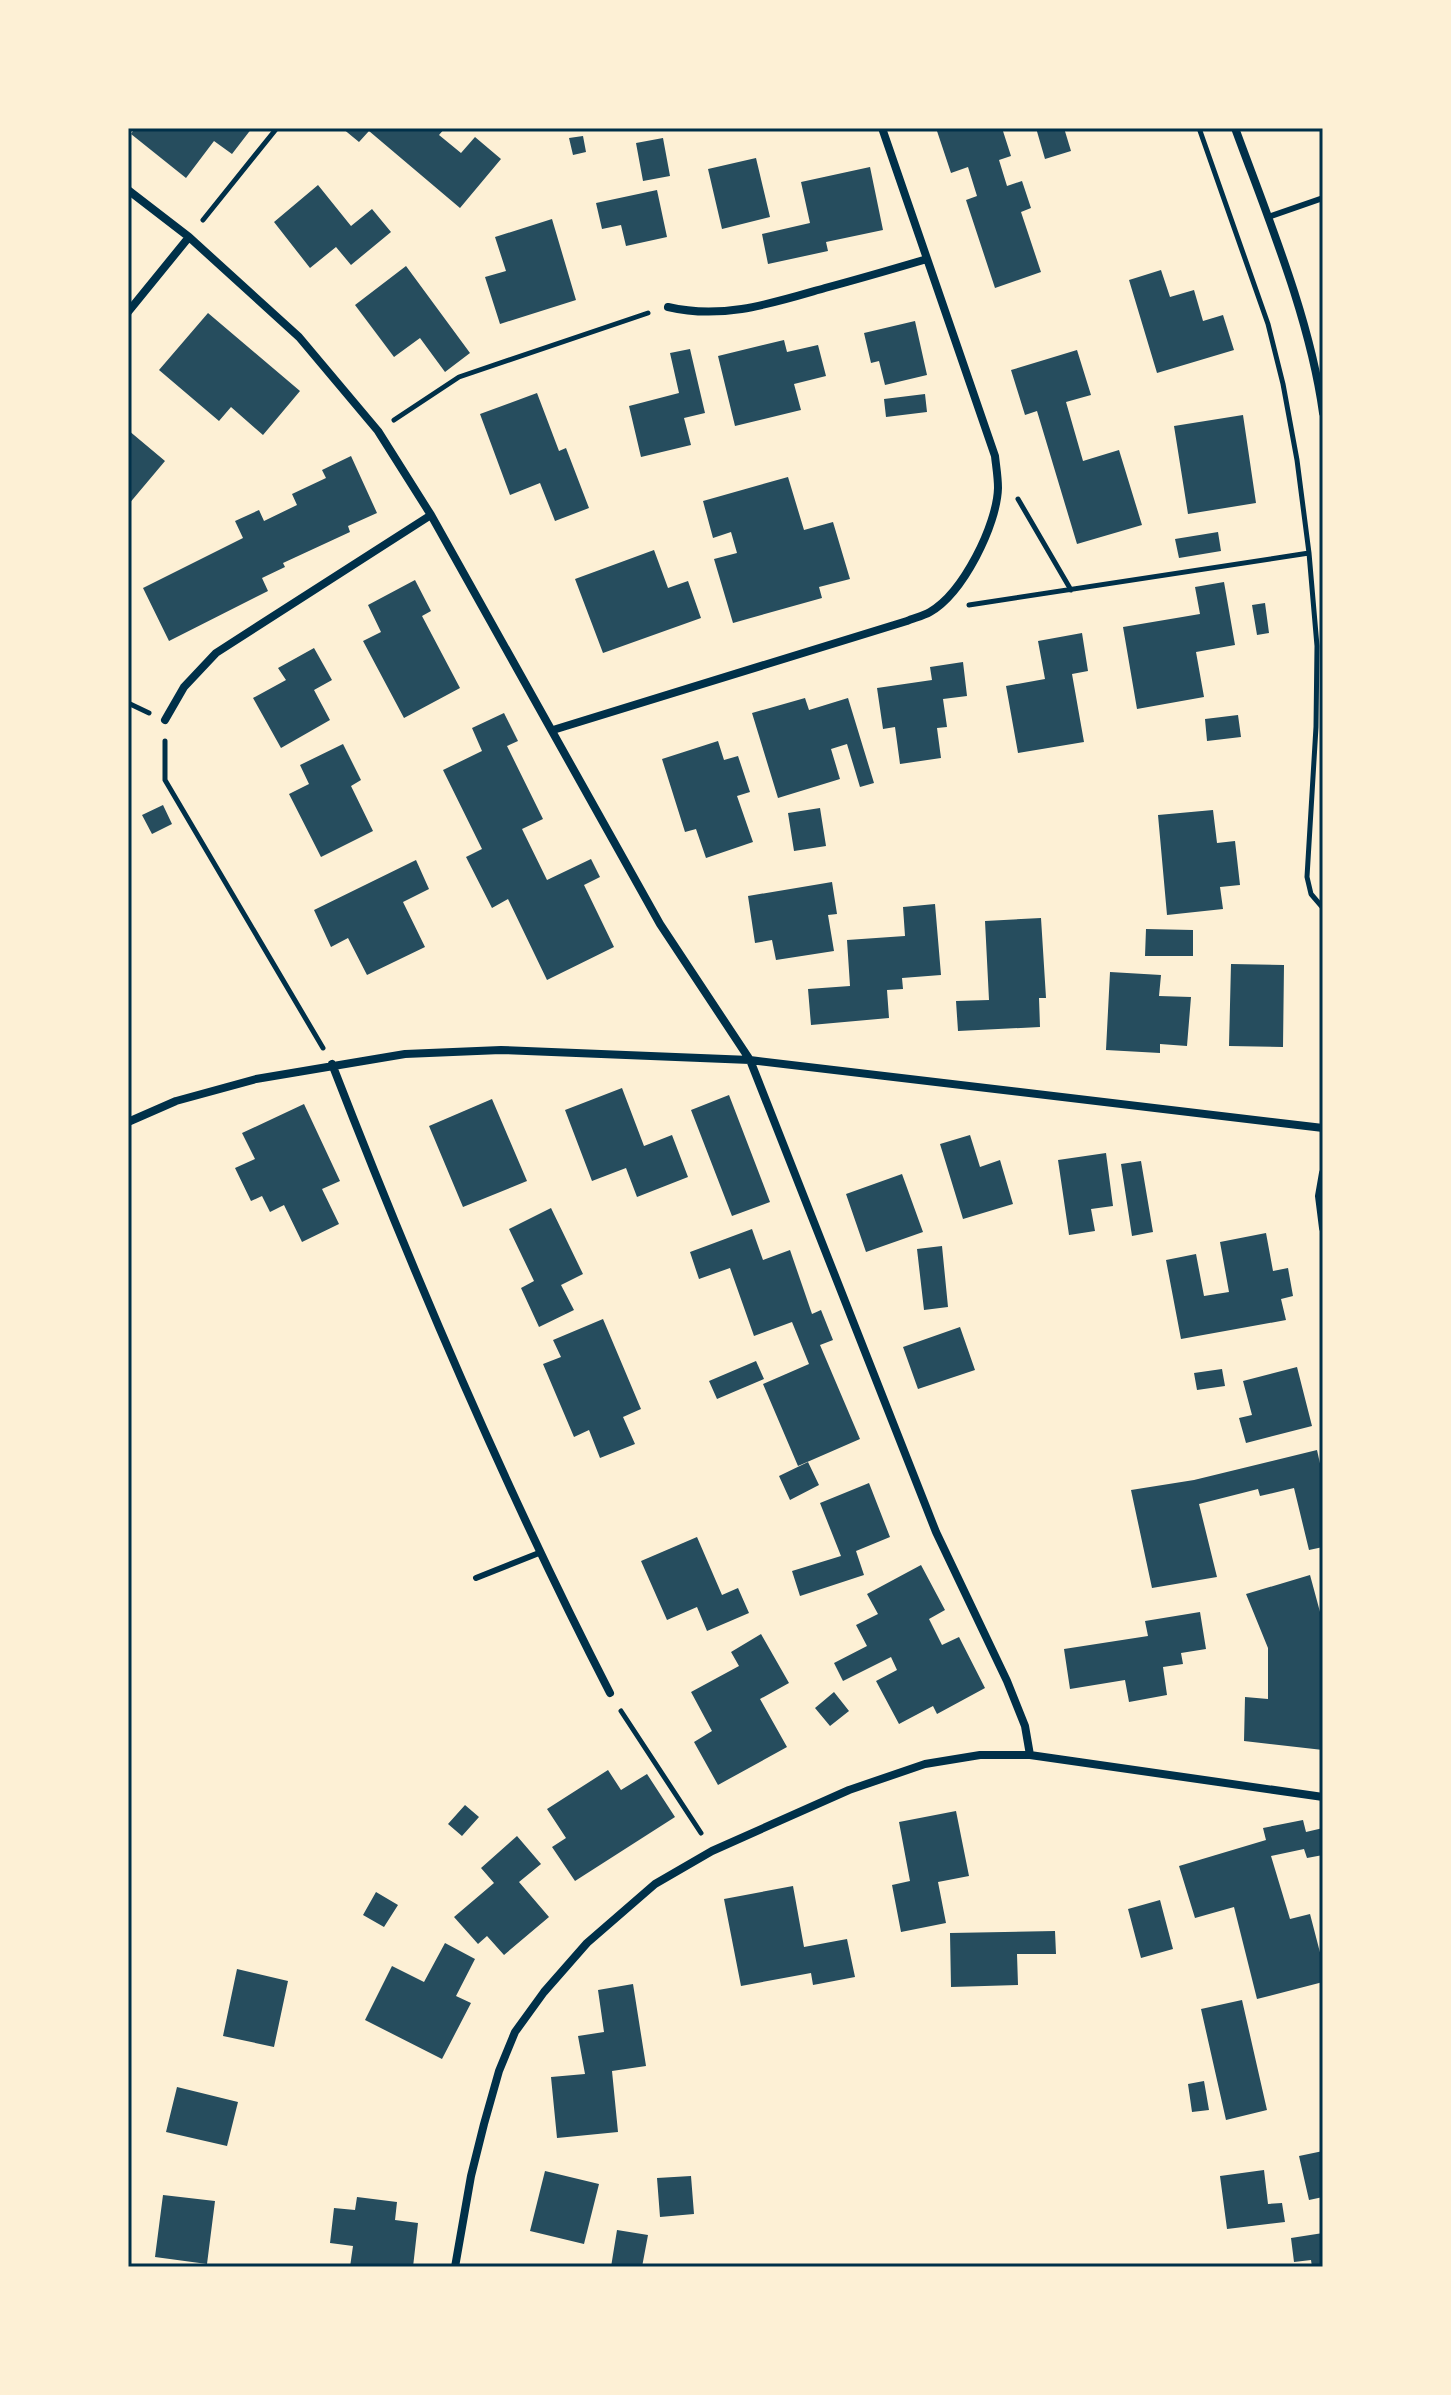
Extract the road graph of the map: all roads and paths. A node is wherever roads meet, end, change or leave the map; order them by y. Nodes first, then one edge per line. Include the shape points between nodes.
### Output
1 (277, 128) edge
2 (882, 128) edge
3 (1199, 128) edge
4 (1235, 128) edge
5 (128, 190) edge
6 (1323, 198) edge
7 (1268, 217) junction
8 (189, 237) junction
9 (927, 259) junction
10 (668, 307) joint
11 (128, 312) edge
12 (1323, 413) edge
13 (378, 431) junction
14 (1015, 494) dead end
15 (431, 515) junction
16 (1309, 553) junction
17 (1071, 590) junction
18 (933, 610) junction
19 (128, 703) edge
20 (165, 720) junction
21 (553, 730) junction
22 (1323, 908) edge
23 (750, 1060) junction
24 (332, 1064) junction
25 (128, 1122) edge
26 (1323, 1128) edge
27 (1323, 1173) edge
28 (1323, 1228) edge
29 (539, 1553) junction
30 (476, 1578) dead end
31 (610, 1693) joint
32 (1030, 1755) junction
33 (1323, 1797) edge
34 (712, 1851) junction
35 (455, 2267) edge

1 - 8 path
2 - 9 street
3 - 16 path via 1268,324 1283,384
4 - 7 street
5 - 8 street
6 - 7 lane
7 - 12 street via 1307,339
8 - 11 street
8 - 13 street via 299,337
9 - 10 street via 763,306 724,312
9 - 18 street via 995,456 998,488 981,550
10 - 13 path via 459,377
13 - 15 street
14 - 17 path
15 - 20 street via 216,653 184,687
15 - 21 street
16 - 17 path
16 - 22 path via 1317,646 1307,877 1311,894
17 - 18 path
18 - 21 street
19 - 20 path
20 - 24 path via 165,780
21 - 23 street via 660,924
23 - 24 street via 501,1050
23 - 26 street
23 - 32 street via 926,1506 1012,1692
24 - 25 street via 176,1101
24 - 29 street via 392,1217
27 - 28 street
29 - 30 lane
29 - 31 street
31 - 34 path
32 - 33 street
32 - 34 street via 980,1755 925,1764 849,1790
34 - 35 street via 655,1884 587,1943 515,2032 484,2124

